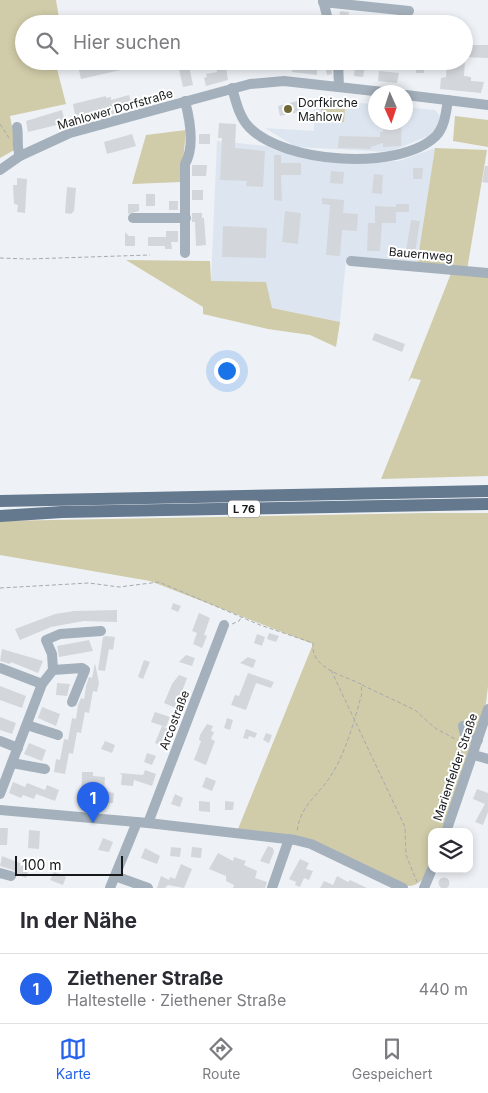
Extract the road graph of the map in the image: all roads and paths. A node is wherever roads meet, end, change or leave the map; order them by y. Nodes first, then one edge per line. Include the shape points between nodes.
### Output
1 (323, 1) edge
2 (409, 11) dead end
3 (327, 15) edge
4 (338, 70) edge
5 (339, 87) junction
6 (232, 88) junction
7 (368, 90) edge
8 (413, 96) edge
9 (448, 100) junction
10 (185, 101) junction
11 (488, 105) edge
12 (0, 124) edge
13 (17, 127) dead end
14 (11, 141) dead end
15 (20, 156) junction
16 (0, 170) edge
17 (133, 218) dead end
18 (186, 218) junction
19 (185, 253) dead end
20 (150, 255) dead end
21 (0, 258) edge
22 (351, 261) dead end
23 (488, 273) edge
24 (488, 492) edge
25 (0, 501) edge
26 (488, 504) edge
27 (0, 516) edge
28 (0, 588) edge
29 (242, 616) junction
30 (224, 625) joint
31 (101, 631) dead end
32 (0, 668) edge
33 (53, 670) junction
34 (331, 670) junction
35 (42, 684) junction
36 (361, 684) junction
37 (72, 702) dead end
38 (488, 710) edge
39 (354, 720) junction
40 (27, 725) junction
41 (463, 726) dead end
42 (58, 735) dead end
43 (478, 740) junction
44 (0, 741) edge
45 (459, 741) dead end
46 (18, 748) junction
47 (474, 755) junction
48 (488, 759) edge
49 (12, 763) junction
50 (45, 769) dead end
51 (0, 794) edge
52 (0, 810) edge
53 (137, 822) junction
54 (148, 823) junction
55 (447, 828) edge
56 (292, 839) junction
57 (0, 873) edge
58 (430, 873) edge
59 (11, 876) dead end
60 (115, 876) junction
61 (110, 888) edge
62 (148, 888) edge
63 (272, 888) edge
64 (403, 888) edge
65 (422, 888) edge

1 - 2 street
1 - 3 street
4 - 5 street
5 - 6 street, Mahlower Dorfstraße via 276,81
5 - 7 street, Mahlower Dorfstraße
6 - 9 street via 242,118 249,128 271,142 296,152 343,157 390,156 426,143 438,132 446,115
6 - 10 street, Mahlower Dorfstraße
8 - 9 street
9 - 11 street
10 - 15 street, Mahlower Dorfstraße via 70,133
10 - 18 street, Mahlower Dorfstraße via 190,120
12 - 14 path
13 - 15 street
15 - 16 street, Mahlower Dorfstraße
17 - 18 street
18 - 19 street, Mahlower Dorfstraße
20 - 21 path
22 - 23 street, Bauernweg
24 - 25 main road, L 76
26 - 27 main road, L 76
28 - 29 path via 89,584 119,587 155,581
29 - 30 path via 240,622
29 - 34 path via 313,643 312,652 319,664
30 - 54 street, Arcostraße
31 - 33 street via 60,634 46,640 52,654
32 - 35 street
33 - 35 street
33 - 37 street via 85,670
34 - 36 path
34 - 39 path
35 - 40 street
36 - 39 path via 362,693
36 - 45 path via 415,710 435,728
38 - 43 street, Marienfelder Straße
39 - 56 path via 341,756 329,779 307,803
39 - 65 path via 405,827 406,855
40 - 42 street
40 - 46 street
41 - 43 street via 465,734
43 - 47 street, Marienfelder Straße
44 - 46 street
46 - 49 street
47 - 48 street
47 - 55 street, Marienfelder Straße
49 - 50 street
49 - 51 street
52 - 53 street
53 - 54 street
53 - 60 street
54 - 56 street
56 - 63 street
56 - 64 street via 311,844
57 - 59 street
58 - 65 street
60 - 61 street
60 - 62 street

